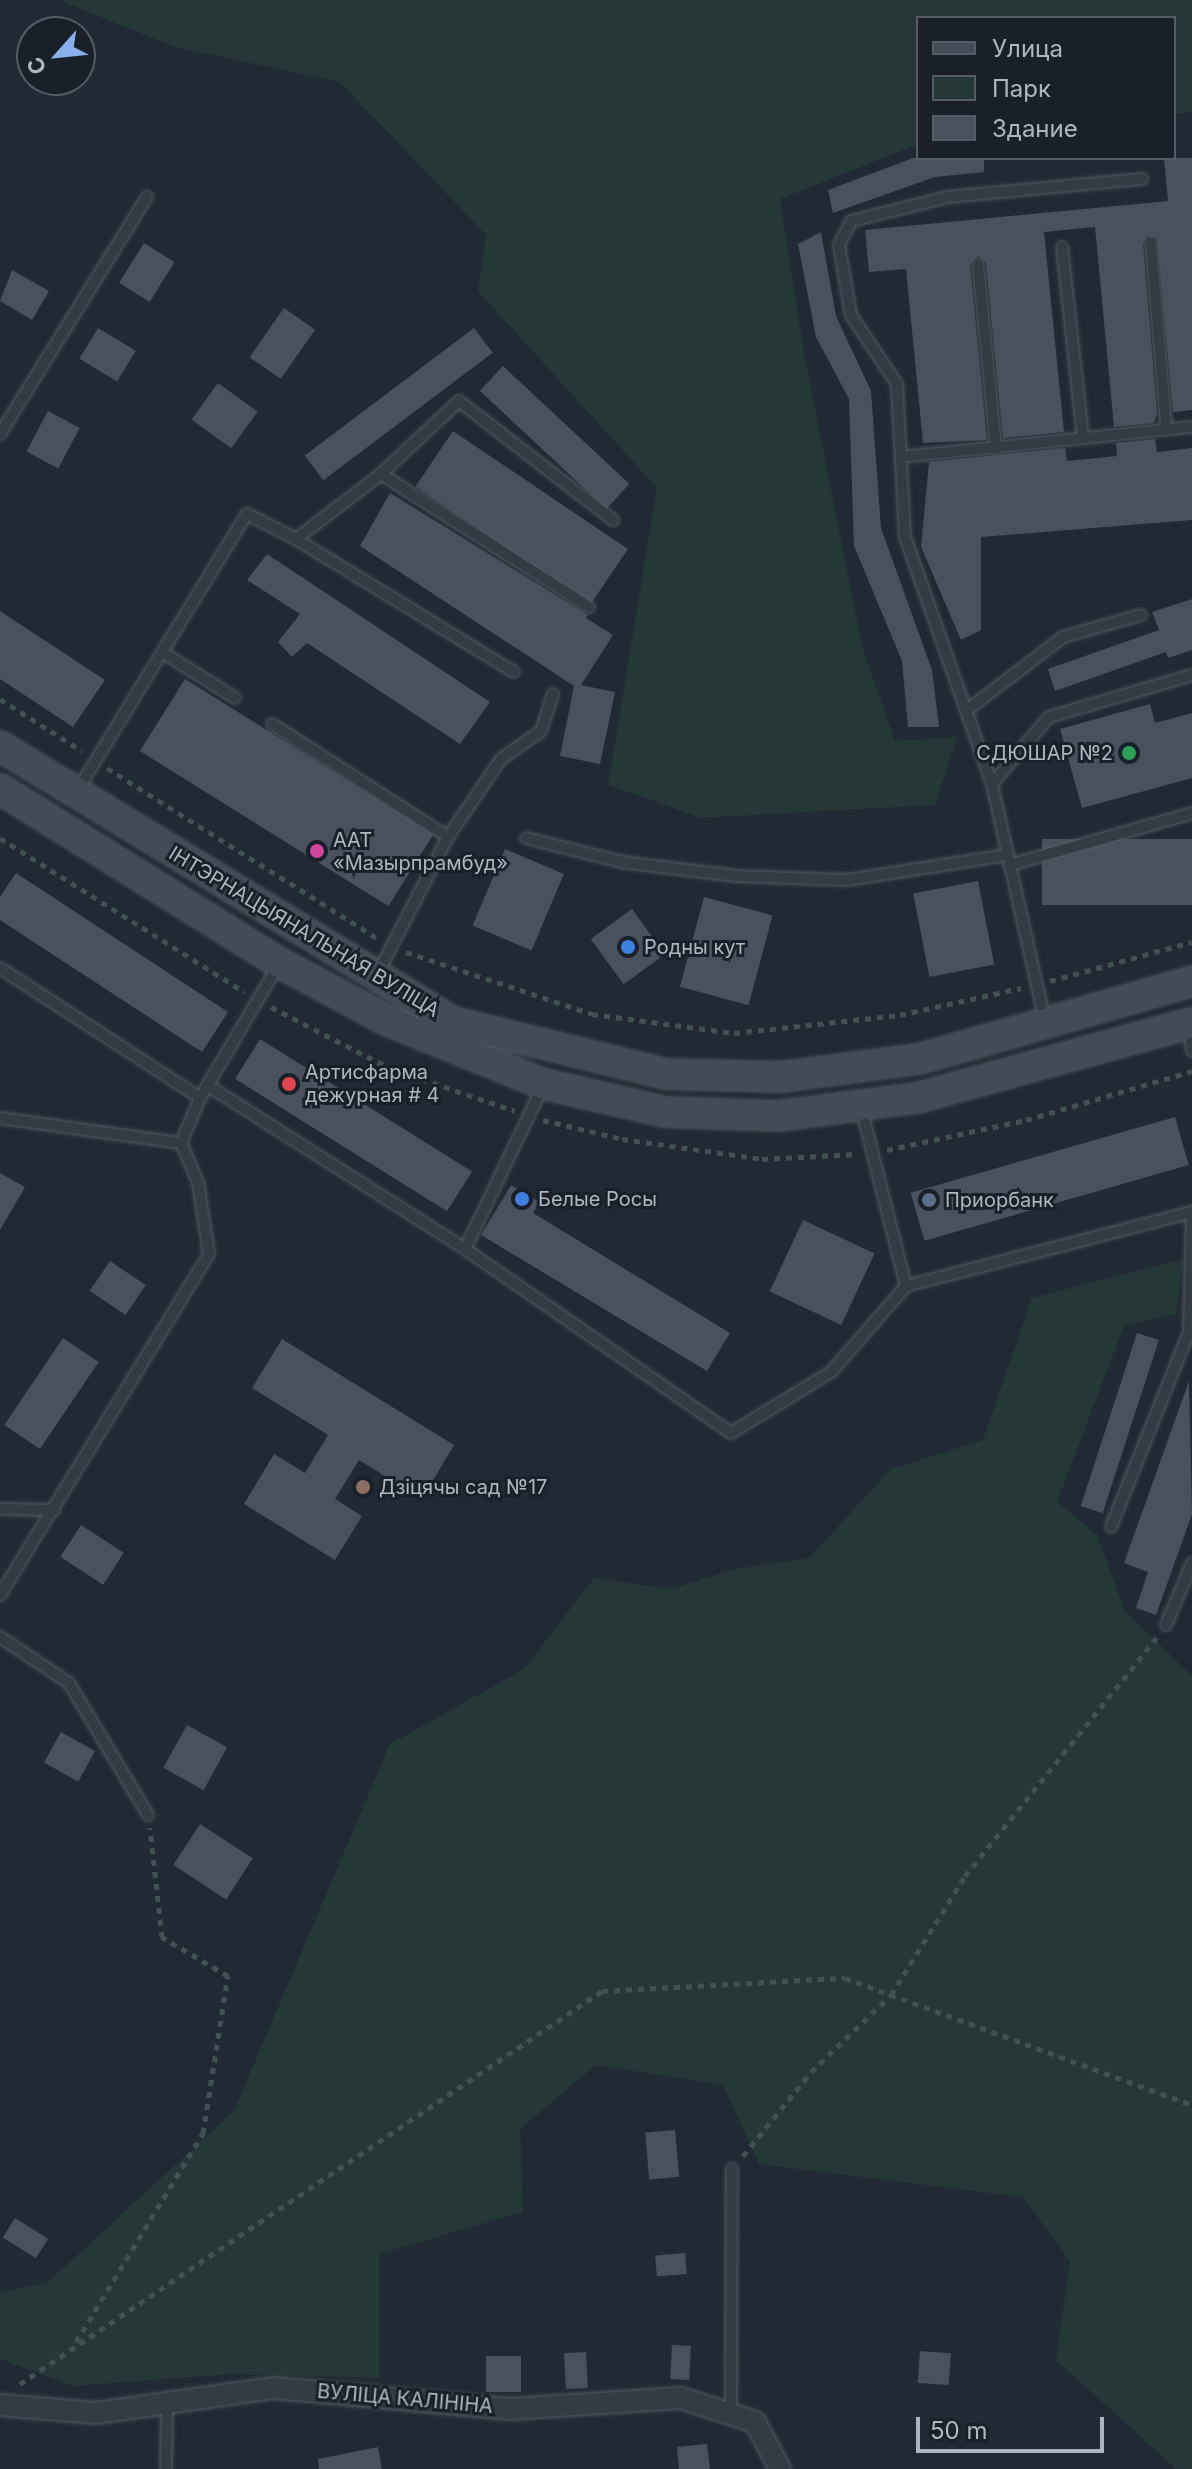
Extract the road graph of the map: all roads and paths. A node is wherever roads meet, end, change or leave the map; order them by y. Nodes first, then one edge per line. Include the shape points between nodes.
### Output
1 (1142, 179) dead end
2 (147, 197) dead end
3 (1151, 243) dead end
4 (1062, 247) dead end
5 (978, 264) dead end
6 (1166, 427) junction
7 (1192, 427) edge
8 (0, 434) edge
9 (1083, 437) junction
10 (996, 449) junction
11 (901, 457) junction
12 (381, 474) junction
13 (613, 520) dead end
14 (296, 539) junction
15 (589, 607) dead end
16 (1141, 615) dead end
17 (162, 652) junction
18 (514, 672) dead end
19 (1192, 675) edge
20 (553, 694) dead end
21 (235, 698) dead end
22 (0, 699) edge
23 (966, 711) junction
24 (272, 724) dead end
25 (0, 746) edge
26 (96, 760) junction
27 (992, 784) junction
28 (0, 789) edge
29 (76, 792) junction
30 (1192, 813) edge
31 (448, 837) junction
32 (526, 838) dead end
33 (1009, 860) junction
34 (1192, 942) edge
35 (392, 947) junction
36 (280, 963) junction
37 (0, 968) edge
38 (376, 978) junction
39 (1192, 981) edge
40 (1037, 985) junction
41 (1045, 1021) junction
42 (1191, 1033) edge
43 (554, 1050) junction
44 (544, 1084) junction
45 (207, 1085) junction
46 (200, 1098) junction
47 (861, 1105) junction
48 (0, 1118) edge
49 (181, 1143) junction
50 (1192, 1212) edge
51 (465, 1249) junction
52 (906, 1286) junction
53 (1191, 1333) edge
54 (0, 1509) edge
55 (54, 1510) junction
56 (1111, 1527) dead end
57 (1192, 1563) edge
58 (0, 1595) edge
59 (1166, 1625) joint
60 (0, 1637) edge
61 (148, 1815) joint
62 (891, 1995) junction
63 (1192, 2105) edge
64 (732, 2169) joint
65 (74, 2345) junction
66 (6, 2397) edge
67 (167, 2403) junction
68 (731, 2414) junction
69 (166, 2469) edge
70 (780, 2469) edge

1 - 11 lane via 947,197 851,221 839,245 851,315 897,384
2 - 8 lane
3 - 6 lane
4 - 9 lane
5 - 10 lane
6 - 7 lane
6 - 9 lane
9 - 10 lane
10 - 11 lane
11 - 23 lane via 905,537
12 - 13 lane via 459,401
12 - 14 lane
12 - 15 lane
14 - 17 lane via 247,514
14 - 18 lane
16 - 23 lane via 1063,637
17 - 21 lane
17 - 26 lane
19 - 27 lane via 1049,717
20 - 31 lane via 541,731 501,759
22 - 26 path
23 - 27 lane
24 - 31 lane
25 - 29 main road, ІНТЭРНАЦЫЯНАЛЬНАЯ ВУЛІЦА
26 - 29 lane
26 - 35 path
27 - 33 lane
28 - 36 main road, ІНТЭРНАЦЫЯНАЛЬНАЯ ВУЛІЦА
29 - 38 main road, ІНТЭРНАЦЫЯНАЛЬНАЯ ВУЛІЦА
30 - 33 lane
31 - 35 lane
32 - 33 lane via 622,862 736,876 847,880
33 - 40 lane
34 - 40 path
35 - 38 lane
35 - 40 path via 592,1014 734,1033 900,1015
36 - 44 main road, ІНТЭРНАЦЫЯНАЛЬНАЯ ВУЛІЦА via 386,1020
36 - 45 lane
37 - 46 lane
38 - 43 main road, ІНТЭРНАЦЫЯНАЛЬНАЯ ВУЛІЦА via 453,1022
39 - 41 main road, ІНТЭРНАЦЫЯНАЛЬНАЯ ВУЛІЦА
40 - 41 lane
41 - 43 main road, ІНТЭРНАЦЫЯНАЛЬНАЯ ВУЛІЦА via 919,1059 780,1077 667,1074
42 - 47 main road, ІНТЭРНАЦЫЯНАЛЬНАЯ ВУЛІЦА via 917,1098
43 - 44 main road
44 - 47 main road, ІНТЭРНАЦЫЯНАЛЬНАЯ ВУЛІЦА via 665,1112 778,1116
44 - 51 lane
45 - 46 lane
45 - 51 lane
46 - 49 lane
47 - 52 lane
48 - 49 lane
49 - 55 lane via 198,1182 209,1254
50 - 52 lane
50 - 53 lane
51 - 52 lane via 731,1433 831,1372
53 - 56 lane
54 - 55 lane
55 - 58 lane
57 - 59 lane
59 - 62 path via 965,1876
60 - 61 lane via 69,1683
61 - 65 path via 162,1937 228,1976 203,2133
62 - 63 path
62 - 64 path via 811,2072
62 - 65 path via 845,1978 602,1991
64 - 68 lane
65 - 66 path
66 - 67 street, ВУЛІЦА КАЛІНІНА via 96,2413
67 - 68 street, ВУЛІЦА КАЛІНІНА via 274,2388 510,2409 681,2398
67 - 69 lane
68 - 70 street, ВУЛІЦА КАЛІНІНА via 755,2422

